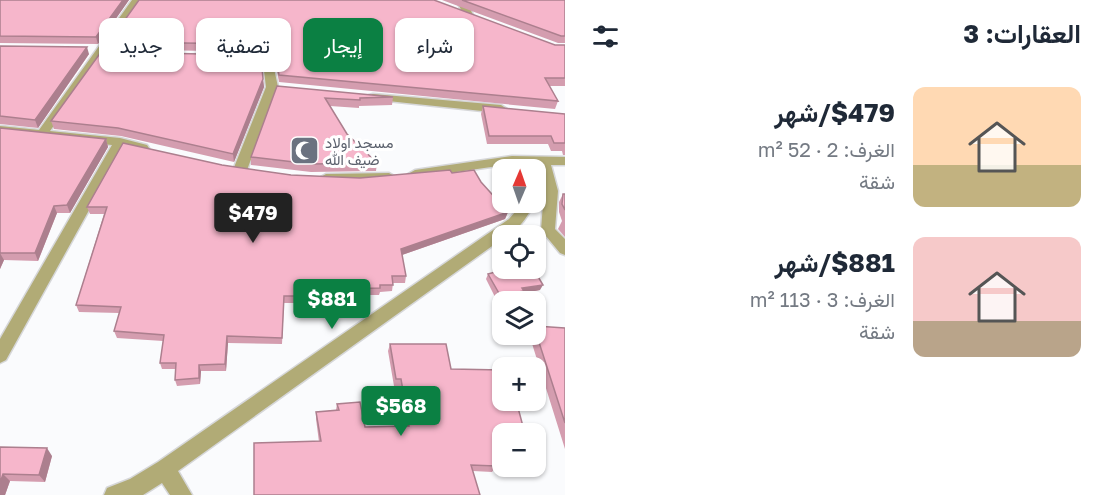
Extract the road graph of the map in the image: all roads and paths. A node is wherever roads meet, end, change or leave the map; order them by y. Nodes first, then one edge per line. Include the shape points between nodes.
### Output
1 (137, 0) edge
2 (461, 0) edge
3 (458, 13) edge
4 (469, 17) junction
5 (480, 21) edge
6 (272, 72) edge
7 (365, 96) edge
8 (518, 111) edge
9 (0, 130) edge
10 (43, 132) junction
11 (120, 142) junction
12 (152, 150) edge
13 (546, 160) edge
14 (565, 161) edge
15 (492, 167) edge
16 (240, 170) edge
17 (546, 172) edge
18 (311, 178) edge
19 (522, 213) edge
20 (565, 249) edge
21 (0, 355) edge
22 (165, 469) junction
23 (114, 495) edge
24 (182, 495) edge

1 - 10 street
2 - 4 street
3 - 4 street
4 - 5 street
6 - 16 street via 277,87
7 - 8 street
9 - 10 street
10 - 11 street
11 - 12 street
11 - 21 street
13 - 14 street
15 - 18 street via 393,177
17 - 20 street via 551,191 548,230
19 - 22 street via 514,224
22 - 23 street via 135,488
22 - 24 street

